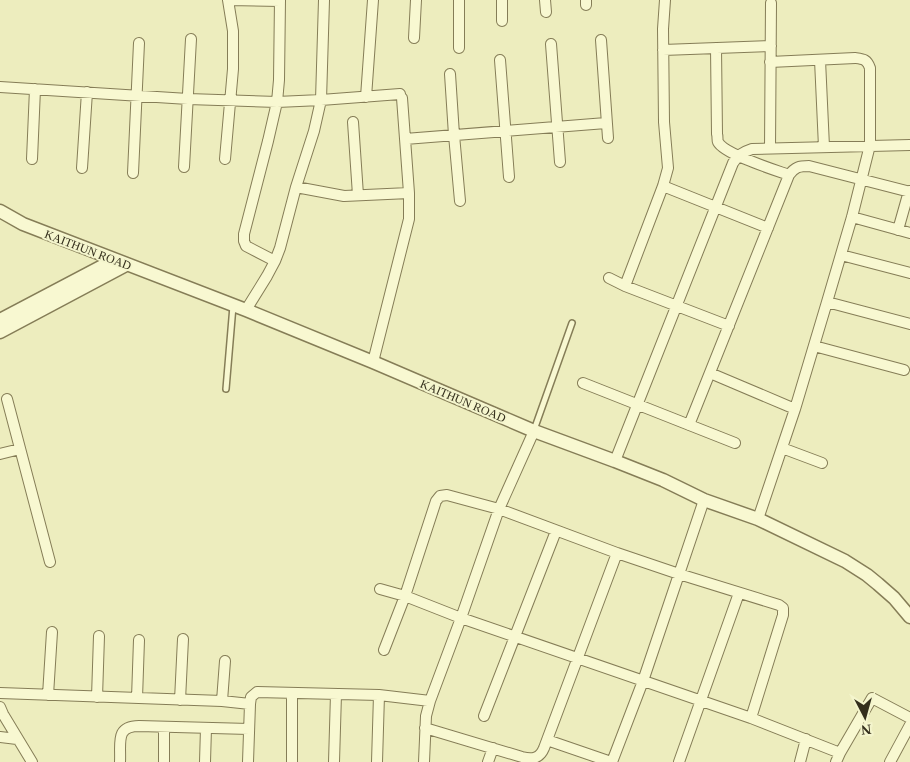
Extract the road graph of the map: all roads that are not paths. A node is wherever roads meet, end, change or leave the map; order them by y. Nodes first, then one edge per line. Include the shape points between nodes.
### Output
1 (228, 0) edge
2 (280, 0) edge
3 (324, 0) edge
4 (373, 0) edge
5 (416, 0) edge
6 (459, 0) edge
7 (502, 0) edge
8 (545, 0) edge
9 (665, 0) edge
10 (771, 2) dead end
11 (546, 12) dead end
12 (502, 22) dead end
13 (414, 38) dead end
14 (192, 39) dead end
15 (601, 40) dead end
16 (139, 43) dead end
17 (551, 44) dead end
18 (771, 46) junction
19 (459, 48) dead end
20 (716, 48) junction
21 (663, 50) junction
22 (500, 60) dead end
23 (820, 60) junction
24 (770, 62) junction
25 (450, 74) dead end
26 (0, 87) edge
27 (35, 89) junction
28 (87, 92) junction
29 (136, 95) junction
30 (366, 96) junction
31 (188, 99) junction
32 (231, 100) junction
33 (321, 100) junction
34 (277, 102) junction
35 (353, 122) dead end
36 (606, 123) junction
37 (557, 127) junction
38 (505, 131) junction
39 (454, 135) junction
40 (608, 138) dead end
41 (405, 139) junction
42 (910, 144) edge
43 (870, 145) junction
44 (824, 146) junction
45 (770, 148) junction
46 (737, 156) junction
47 (32, 159) dead end
48 (226, 159) dead end
49 (560, 162) dead end
50 (184, 167) dead end
51 (82, 168) dead end
52 (133, 173) dead end
53 (789, 175) junction
54 (509, 177) dead end
55 (861, 180) junction
56 (663, 186) junction
57 (296, 188) junction
58 (909, 192) edge
59 (409, 193) junction
60 (358, 195) junction
61 (460, 201) dead end
62 (715, 207) junction
63 (0, 211) edge
64 (852, 217) junction
65 (768, 228) junction
66 (898, 230) junction
67 (910, 233) edge
68 (841, 255) junction
69 (275, 261) junction
70 (120, 262) junction
71 (910, 273) edge
72 (609, 278) dead end
73 (626, 286) junction
74 (827, 302) junction
75 (233, 306) junction
76 (676, 306) junction
77 (246, 310) junction
78 (0, 320) edge
79 (572, 323) dead end
80 (910, 324) edge
81 (729, 326) junction
82 (0, 332) edge
83 (814, 346) junction
84 (373, 362) junction
85 (904, 370) dead end
86 (710, 373) junction
87 (583, 383) dead end
88 (226, 389) dead end
89 (7, 400) dead end
90 (637, 404) junction
91 (795, 410) junction
92 (689, 425) junction
93 (534, 431) junction
94 (736, 444) dead end
95 (782, 448) junction
96 (20, 449) junction
97 (0, 454) edge
98 (615, 461) junction
99 (822, 463) dead end
100 (704, 500) junction
101 (498, 509) junction
102 (758, 519) junction
103 (556, 531) junction
104 (617, 553) junction
105 (50, 562) dead end
106 (679, 574) junction
107 (380, 589) dead end
108 (739, 593) junction
109 (405, 596) junction
110 (910, 617) edge
111 (462, 618) junction
112 (52, 632) dead end
113 (98, 636) dead end
114 (515, 636) junction
115 (183, 639) dead end
116 (139, 640) dead end
117 (384, 650) dead end
118 (579, 658) junction
119 (225, 661) dead end
120 (643, 681) junction
121 (0, 693) edge
122 (292, 693) junction
123 (336, 694) junction
124 (48, 695) junction
125 (379, 695) junction
126 (97, 697) junction
127 (137, 698) junction
128 (180, 700) junction
129 (222, 701) junction
130 (430, 701) junction
131 (700, 701) junction
132 (250, 704) junction
133 (0, 706) edge
134 (484, 716) dead end
135 (751, 718) junction
136 (910, 718) edge
137 (910, 725) edge
138 (164, 727) junction
139 (206, 728) junction
140 (425, 728) junction
141 (249, 729) junction
142 (0, 737) edge
143 (17, 739) junction
144 (806, 739) junction
145 (547, 740) junction
146 (493, 748) junction
147 (838, 757) edge
148 (32, 762) edge
149 (120, 762) edge
150 (164, 762) edge
151 (205, 762) edge
152 (248, 762) edge
153 (292, 762) edge
154 (334, 762) edge
155 (377, 762) edge
156 (424, 762) edge
157 (488, 762) edge
158 (611, 762) edge
159 (679, 762) edge
160 (800, 762) edge
161 (890, 762) edge

1 - 2 street
1 - 32 street via 233,30
2 - 34 street
3 - 33 street
4 - 30 street
5 - 13 street
6 - 19 street
7 - 12 street
8 - 11 street
9 - 21 street
10 - 18 street
14 - 31 street
15 - 36 street
16 - 29 street
17 - 37 street
18 - 20 street
18 - 24 street
20 - 21 street
20 - 46 street via 718,143
21 - 56 street via 668,168
22 - 38 street
23 - 24 street
23 - 43 street via 855,58 868,62
23 - 44 street
24 - 45 street
25 - 39 street
26 - 27 street
27 - 28 street
27 - 47 street
28 - 29 street
28 - 51 street
29 - 31 street
29 - 52 street
30 - 33 street
30 - 41 street via 401,96
31 - 32 street
31 - 50 street
32 - 34 street
32 - 48 street
33 - 34 street
33 - 57 street
34 - 69 street via 244,234 246,246
35 - 60 street
36 - 37 street
36 - 40 street
37 - 38 street
37 - 49 street
38 - 39 street
38 - 54 street
39 - 41 street
39 - 61 street
41 - 59 street
42 - 43 street
43 - 44 street
43 - 55 street
44 - 45 street
45 - 46 street via 752,148
46 - 53 street
46 - 62 street
53 - 55 street via 800,166 809,166
53 - 65 street
55 - 58 street
55 - 64 street
56 - 62 street
56 - 73 street
57 - 60 street via 344,196
57 - 69 street
58 - 66 street
59 - 60 street
59 - 84 street via 409,219
62 - 65 street
62 - 76 street
63 - 70 street, KAITHUN ROAD via 23,224
64 - 66 street
64 - 68 street
65 - 81 street
66 - 67 street
68 - 71 street
68 - 74 street
69 - 77 street
70 - 75 street, KAITHUN ROAD
70 - 78 street
70 - 82 street
72 - 73 street
73 - 76 street
74 - 80 street
74 - 83 street
75 - 77 street, KAITHUN ROAD
75 - 88 lane
76 - 81 street
76 - 90 street
77 - 84 street, KAITHUN ROAD
79 - 93 lane
81 - 86 street
83 - 85 street
83 - 91 street
84 - 93 street, KAITHUN ROAD
86 - 91 street
86 - 92 street
87 - 90 street
89 - 96 street
90 - 92 street
90 - 98 street
91 - 95 street
92 - 94 street
93 - 98 street, KAITHUN ROAD
93 - 101 street
95 - 99 street
95 - 102 street
96 - 97 street
96 - 105 street
98 - 100 street, KAITHUN ROAD
100 - 102 street, KAITHUN ROAD
100 - 106 street
101 - 103 street
101 - 109 street via 447,495 440,496
101 - 111 street
102 - 110 street, KAITHUN ROAD via 846,561 878,584
103 - 104 street
103 - 114 street
104 - 106 street
104 - 118 street
106 - 108 street
106 - 120 street
107 - 109 street
108 - 131 street
108 - 135 street via 783,608
109 - 111 street
109 - 117 street
111 - 114 street
111 - 130 street
112 - 124 street
113 - 126 street
114 - 118 street
114 - 134 street
115 - 128 street
116 - 127 street
118 - 120 street
118 - 145 street
119 - 129 street
120 - 131 street
120 - 158 street
121 - 124 street
122 - 123 street
122 - 132 street via 257,692
122 - 153 street
123 - 125 street
123 - 154 street
124 - 126 street
125 - 130 street
125 - 155 street
126 - 127 street
127 - 128 street
128 - 129 street
129 - 132 street
130 - 140 street
131 - 135 street
131 - 159 street
132 - 141 street
133 - 143 street
135 - 144 street
136 - 147 street via 872,698
137 - 161 street
138 - 139 street
138 - 149 street via 133,726 124,729
138 - 150 street
139 - 141 street
139 - 151 street
140 - 146 street
140 - 156 street
141 - 152 street
142 - 143 street
143 - 148 street
144 - 147 street
144 - 160 street
145 - 146 street via 542,753 533,758
145 - 158 street
146 - 157 street

